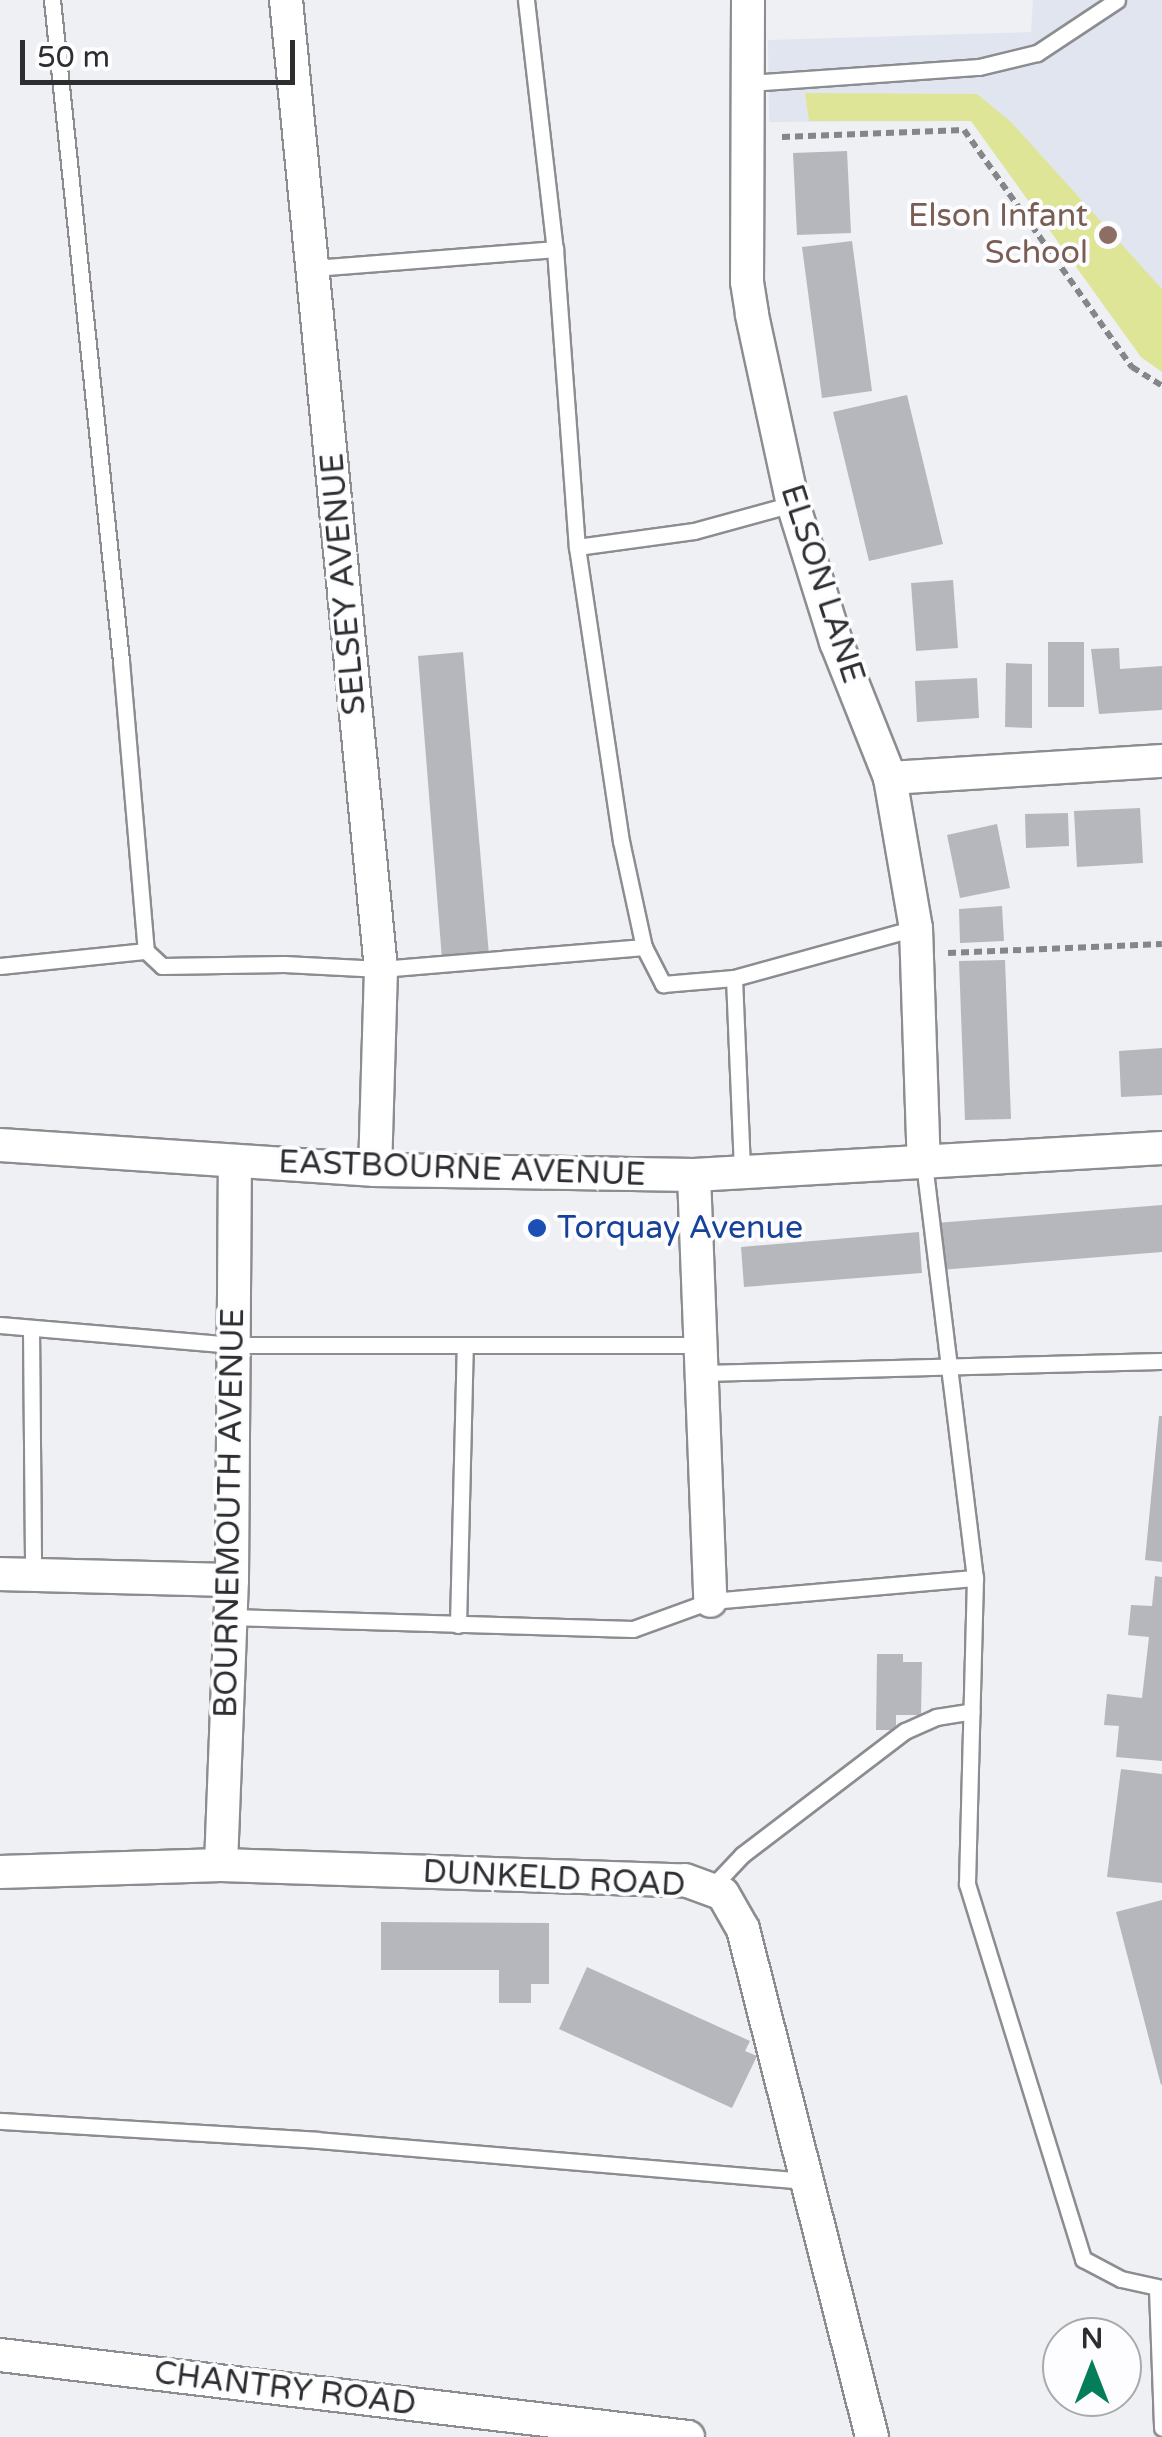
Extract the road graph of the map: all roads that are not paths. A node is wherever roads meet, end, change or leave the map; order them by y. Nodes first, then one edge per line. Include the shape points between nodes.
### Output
1 (52, 0) edge
2 (286, 0) edge
3 (526, 0) edge
4 (748, 0) edge
5 (1117, 0) edge
6 (749, 83) junction
7 (556, 249) junction
8 (314, 268) junction
9 (793, 504) junction
10 (577, 547) junction
11 (1162, 761) edge
12 (890, 778) junction
13 (917, 941) junction
14 (644, 948) junction
15 (146, 951) junction
16 (0, 966) edge
17 (381, 969) junction
18 (734, 978) junction
19 (0, 1145) edge
20 (1162, 1148) edge
21 (235, 1161) junction
22 (924, 1163) junction
23 (375, 1170) junction
24 (742, 1170) junction
25 (694, 1176) junction
26 (0, 1325) edge
27 (31, 1328) junction
28 (233, 1345) junction
29 (465, 1347) junction
30 (701, 1359) junction
31 (1162, 1362) edge
32 (948, 1369) junction
33 (0, 1574) edge
34 (34, 1576) junction
35 (975, 1578) junction
36 (232, 1580) junction
37 (710, 1602) junction
38 (230, 1617) junction
39 (458, 1626) junction
40 (972, 1711) junction
41 (222, 1865) junction
42 (0, 1872) edge
43 (710, 1889) junction
44 (0, 2121) edge
45 (807, 2181) junction
46 (1160, 2288) edge
47 (0, 2355) edge
48 (1162, 2428) edge
49 (688, 2437) edge
50 (872, 2437) edge

1 - 15 lane
2 - 8 street, SELSEY AVENUE
3 - 7 lane
4 - 6 street, ELSON LANE
5 - 6 lane via 1037,52 980,67
6 - 9 street, ELSON LANE via 747,282
7 - 8 lane
7 - 10 lane
8 - 17 street, SELSEY AVENUE
9 - 10 lane via 694,531
9 - 12 street, ELSON LANE via 836,642
10 - 14 lane
11 - 12 street
12 - 13 street, ELSON LANE
13 - 18 lane
13 - 22 street, ELSON LANE
14 - 17 lane
14 - 18 lane via 662,984
15 - 16 lane
15 - 17 lane via 162,966
17 - 23 street, SELSEY AVENUE
18 - 24 lane
19 - 21 street, EASTBOURNE AVENUE
20 - 22 street, EASTBOURNE AVENUE
21 - 23 street, EASTBOURNE AVENUE
21 - 28 street, BOURNEMOUTH AVENUE
22 - 24 street, EASTBOURNE AVENUE
22 - 32 lane
23 - 25 street, EASTBOURNE AVENUE
24 - 25 street, EASTBOURNE AVENUE
25 - 30 street
26 - 27 lane
27 - 28 lane
27 - 34 lane
28 - 29 lane
28 - 36 street, BOURNEMOUTH AVENUE
29 - 30 lane
29 - 39 lane
30 - 32 lane
30 - 37 street
31 - 32 lane
32 - 35 lane
33 - 34 street
34 - 36 street
35 - 37 lane
35 - 40 lane
36 - 38 street, BOURNEMOUTH AVENUE
37 - 39 lane via 634,1629
38 - 39 lane
38 - 41 street, BOURNEMOUTH AVENUE
40 - 43 lane via 905,1731 742,1855
40 - 46 lane via 968,1884 1083,2258 1121,2280
41 - 42 street, DUNKELD ROAD
41 - 43 street, DUNKELD ROAD via 685,1880
43 - 45 street, DUNKELD ROAD via 723,1894 742,1930
44 - 45 lane
45 - 50 street, DUNKELD ROAD
46 - 48 lane
47 - 49 street, CHANTRY ROAD

